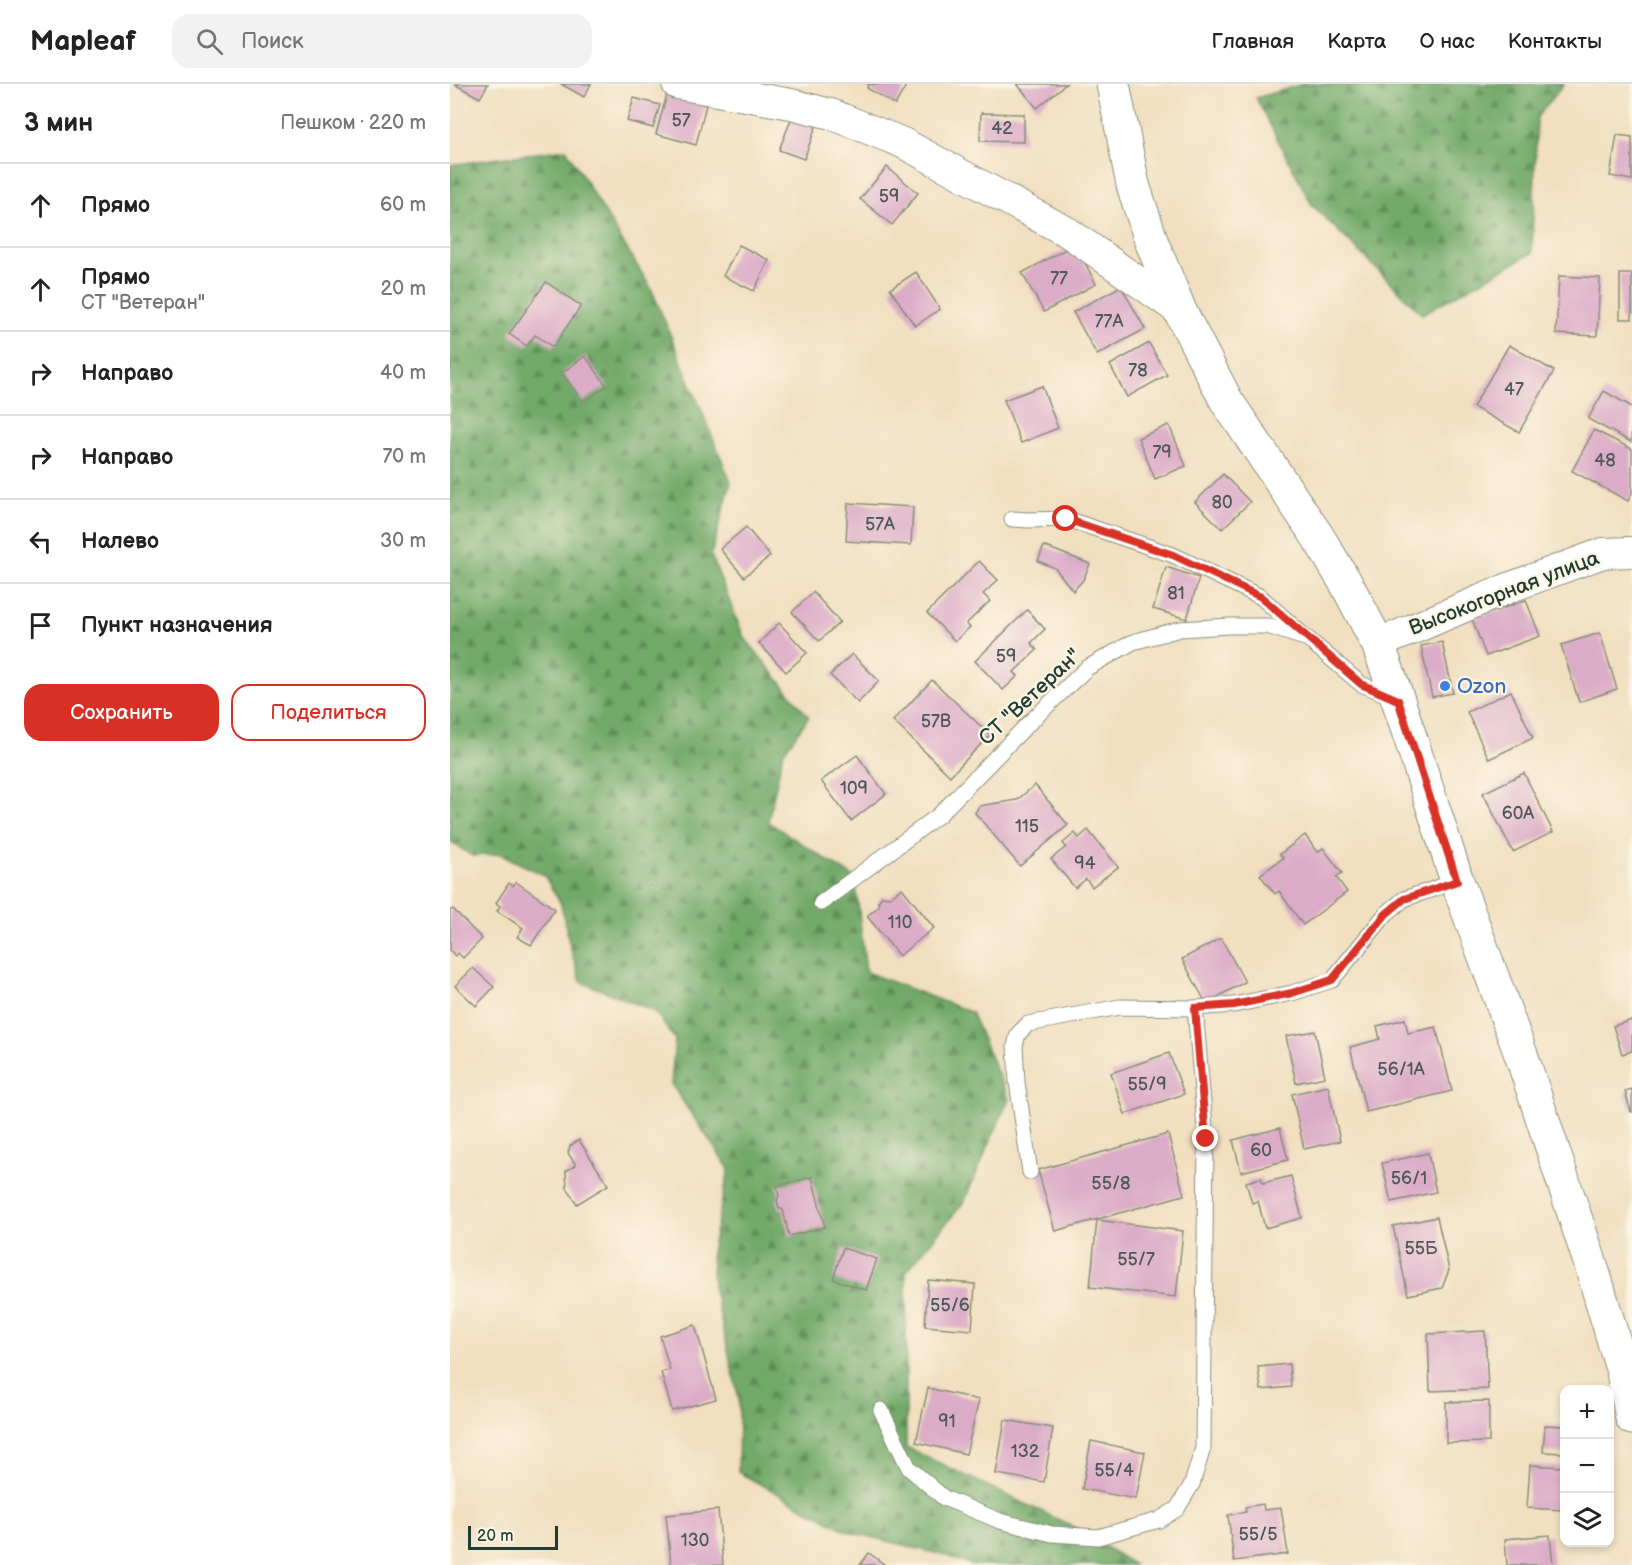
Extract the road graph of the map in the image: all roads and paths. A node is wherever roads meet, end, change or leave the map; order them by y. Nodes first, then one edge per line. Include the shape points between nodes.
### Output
1 (677, 84) edge
2 (1113, 84) edge
3 (1180, 311) junction
4 (1012, 519) dead end
5 (1632, 552) edge
6 (1308, 639) junction
7 (1378, 644) junction
8 (1398, 700) junction
9 (1457, 881) junction
10 (821, 903) dead end
11 (1195, 1008) junction
12 (1030, 1172) dead end
13 (881, 1410) dead end
14 (1632, 1418) edge

1 - 3 street via 831,114 903,143 1069,233
2 - 3 street via 1133,185
3 - 7 street via 1226,400 1318,537
4 - 6 lane via 1066,519 1173,555 1261,597
5 - 7 street, Высокогорная улица via 1603,553 1511,586
6 - 8 lane, СТ "Ветеран" via 1361,684
6 - 10 lane, СТ "Ветеран" via 1267,626 1228,626 1180,629 1133,642 1087,668 939,814
7 - 8 street
8 - 9 street
9 - 11 lane via 1404,899 1386,914 1332,980 1234,1005
9 - 14 street via 1523,1060 1592,1268 1623,1372
11 - 12 lane via 1120,1007 1028,1024 1018,1034 1015,1046
11 - 13 lane via 1206,1139 1203,1448 1192,1484 1177,1509 1158,1520 1098,1537 1052,1534 1000,1521 944,1498 909,1468

